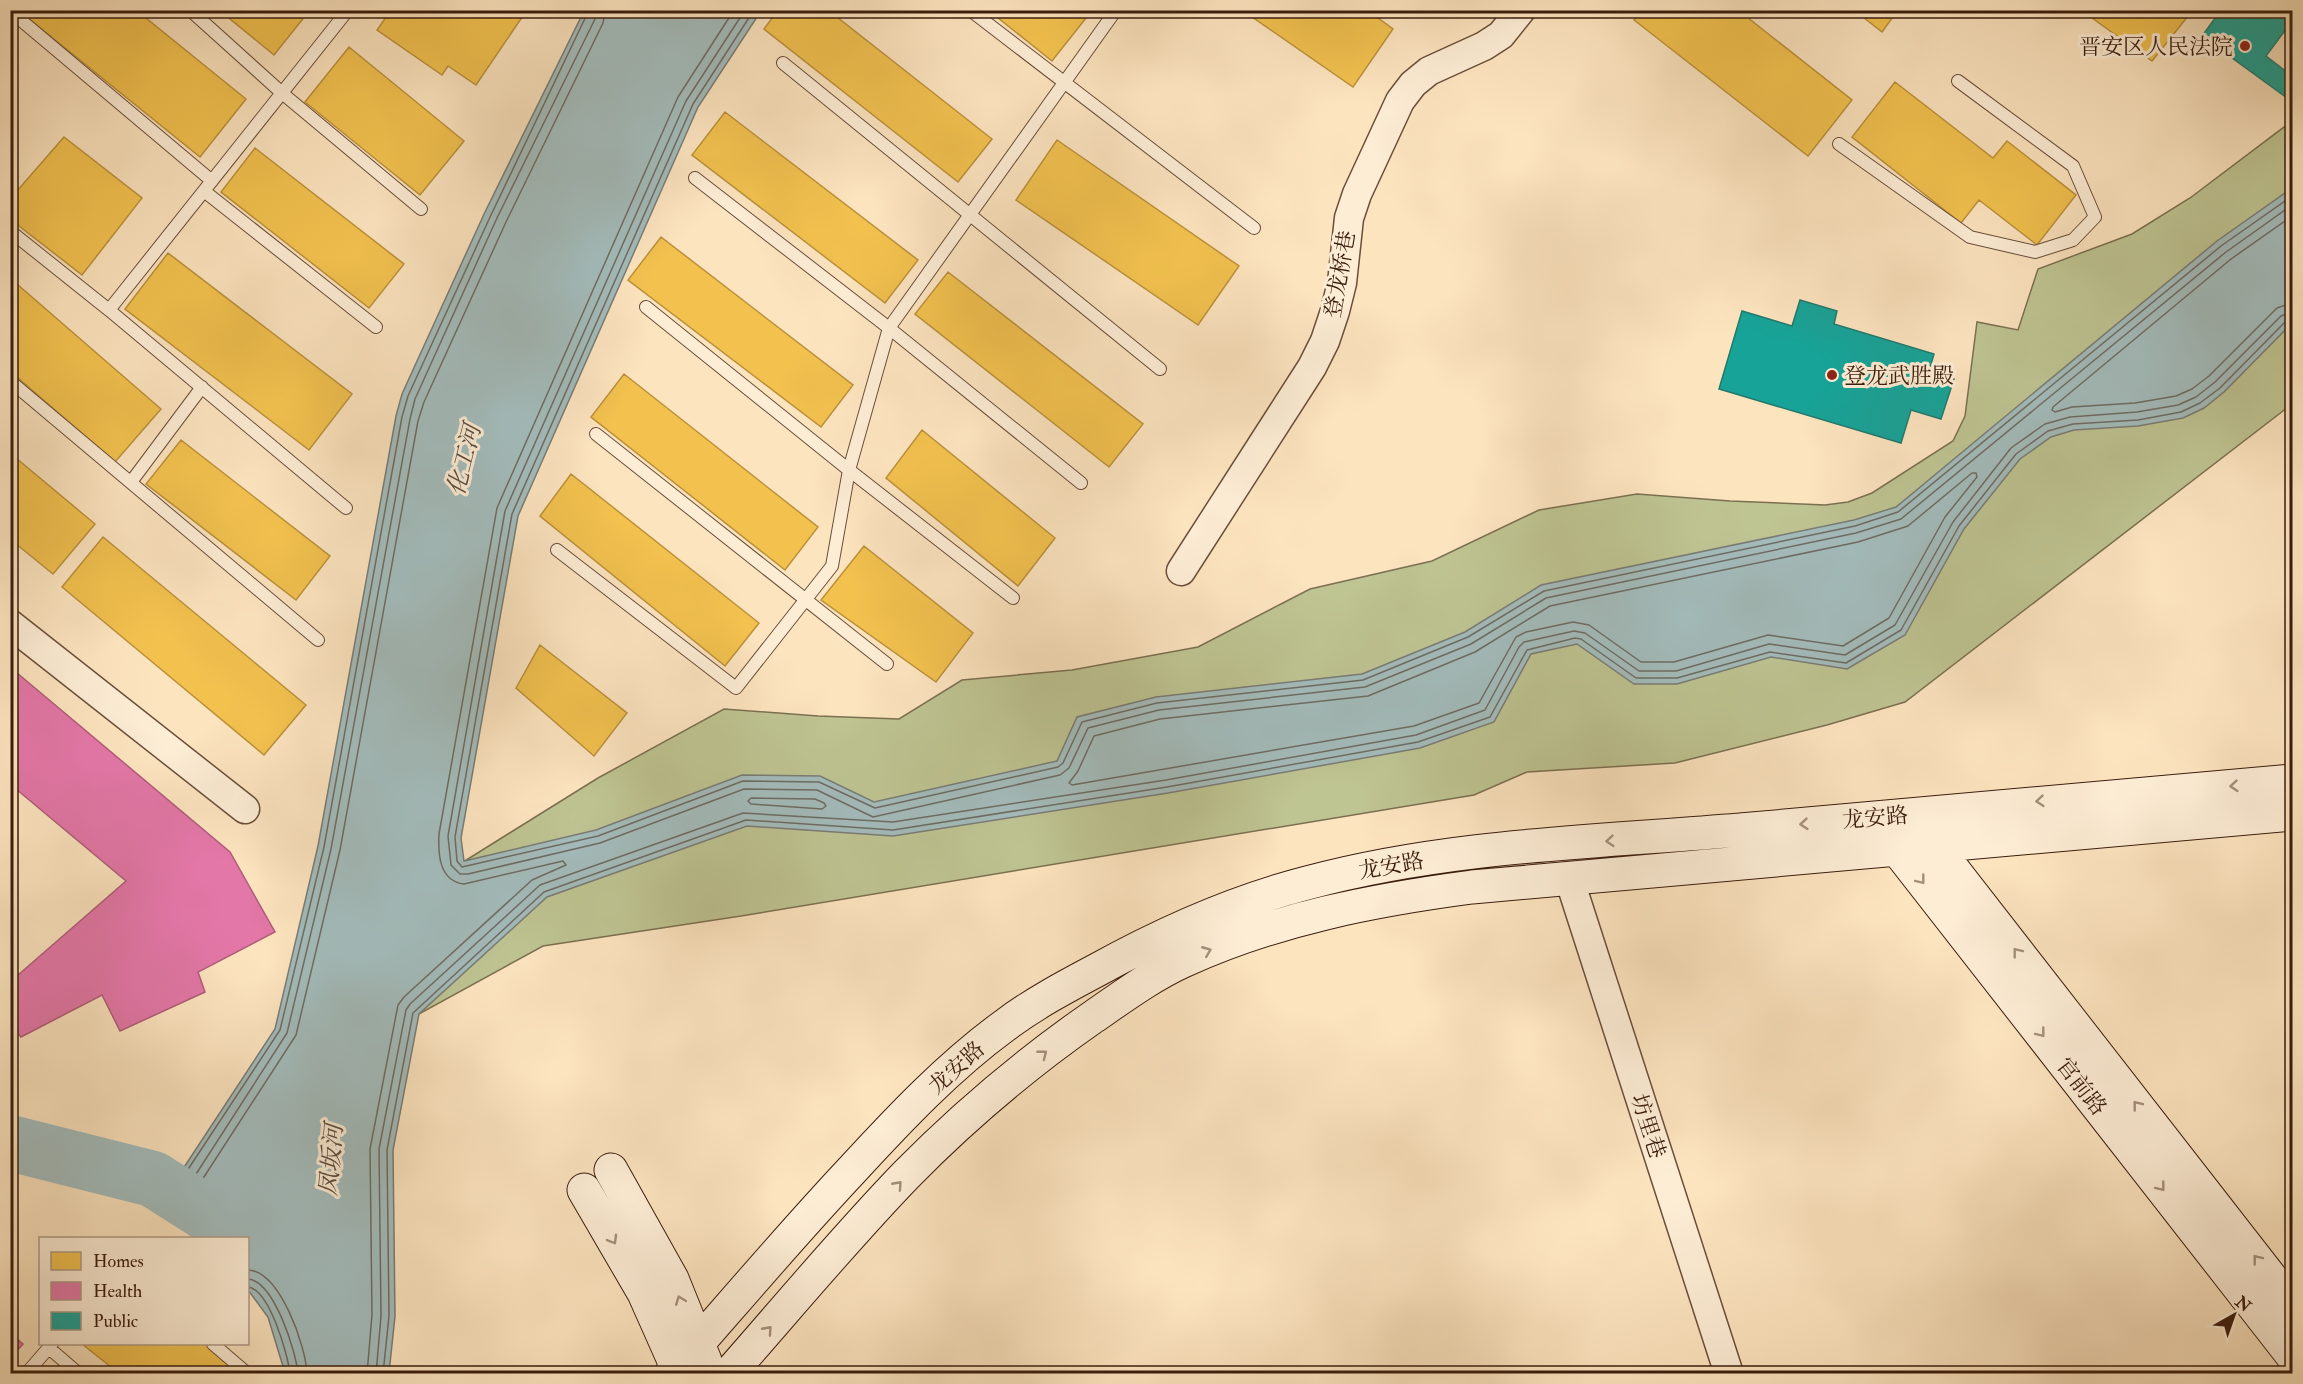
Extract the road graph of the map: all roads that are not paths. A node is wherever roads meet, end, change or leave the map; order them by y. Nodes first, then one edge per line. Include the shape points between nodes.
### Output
1 (190, 10) edge
2 (348, 10) edge
3 (970, 10) edge
4 (1116, 10) edge
5 (1521, 10) edge
6 (10, 11) edge
7 (783, 63) dead end
8 (1958, 81) dead end
9 (1064, 82) junction
10 (282, 93) junction
11 (1839, 144) dead end
12 (695, 178) dead end
13 (208, 186) junction
14 (421, 209) dead end
15 (971, 215) junction
16 (1254, 228) dead end
17 (10, 231) edge
18 (646, 307) dead end
19 (109, 310) junction
20 (376, 327) dead end
21 (889, 328) junction
22 (1160, 369) dead end
23 (10, 381) edge
24 (202, 387) junction
25 (596, 434) dead end
26 (849, 470) junction
27 (131, 482) junction
28 (1081, 483) dead end
29 (346, 508) dead end
30 (557, 550) dead end
31 (1181, 570) dead end
32 (1013, 598) dead end
33 (806, 600) junction
34 (10, 624) edge
35 (318, 640) dead end
36 (887, 664) dead end
37 (2292, 781) edge
38 (245, 809) dead end
39 (1909, 814) junction
40 (2292, 814) edge
41 (1872, 817) junction
42 (1934, 845) junction
43 (1896, 848) junction
44 (1569, 878) junction
45 (611, 1170) dead end
46 (584, 1190) dead end
47 (2292, 1305) edge
48 (214, 1345) edge
49 (51, 1346) edge
50 (2292, 1355) edge
51 (681, 1364) edge
52 (26, 1374) edge
53 (79, 1374) edge
54 (248, 1374) edge
55 (710, 1374) edge
56 (729, 1374) edge
57 (1729, 1374) edge

1 - 10 lane
2 - 10 lane
3 - 9 lane
4 - 9 lane
5 - 31 street, 登龙桥巷 via 1501,35 1429,71 1400,101 1349,218 1342,283 1325,341
6 - 13 lane
7 - 15 lane
8 - 11 lane via 2073,166 2095,217 2073,240 2036,252 1970,237
9 - 15 lane
9 - 16 lane
10 - 13 lane
10 - 14 lane
12 - 21 lane
13 - 19 lane
13 - 20 lane
15 - 21 lane
15 - 22 lane
17 - 19 lane
18 - 26 lane
19 - 24 lane
21 - 26 lane
21 - 28 lane
23 - 27 lane
24 - 27 lane
24 - 29 lane
25 - 33 lane
26 - 32 lane
26 - 33 lane via 832,566
27 - 35 lane
30 - 33 lane via 736,688
33 - 36 lane
34 - 38 street
37 -> 39 main road, 龙安路
39 - 41 main road, 龙安路
39 - 42 main road, 官前路
40 - 42 main road, 龙安路
41 - 43 main road, 官前路
41 -> 51 main road, 龙安路 via 1406,861 1254,898 1154,939 1045,999 1003,1026 958,1064 879,1141
42 - 43 main road, 龙安路
47 -> 42 main road, 官前路
43 - 44 main road, 龙安路
43 -> 50 main road, 官前路
56 -> 44 main road, 龙安路 via 908,1174 1026,1068 1126,994 1181,962 1289,922 1392,898
44 - 57 street, 坊里巷
51 -> 45 main road via 672,1279
46 -> 51 main road
48 - 54 lane
49 - 52 lane
49 - 53 lane
51 - 55 main road

